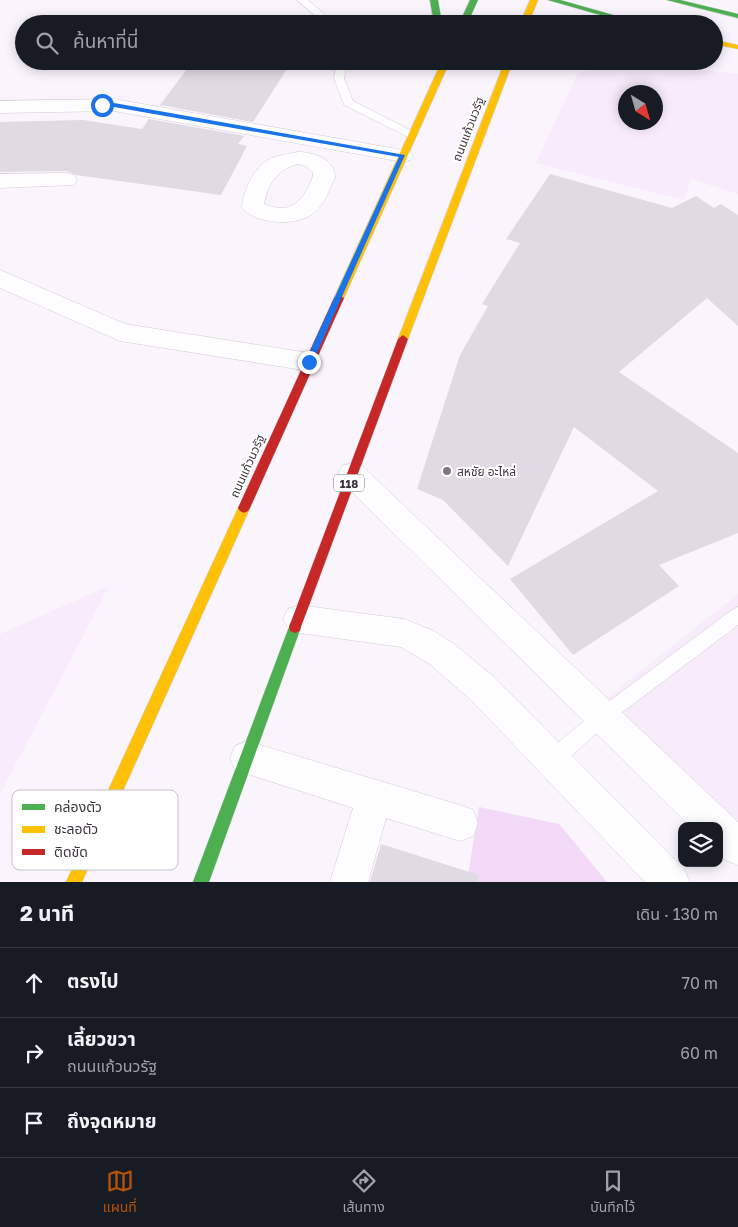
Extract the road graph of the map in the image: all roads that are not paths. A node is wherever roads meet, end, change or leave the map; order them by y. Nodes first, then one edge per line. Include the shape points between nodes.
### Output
1 (302, 0) edge
2 (434, 0) edge
3 (474, 0) edge
4 (534, 0) edge
5 (552, 0) edge
6 (595, 0) edge
7 (671, 0) edge
8 (320, 15) edge
9 (438, 15) edge
10 (467, 15) edge
11 (528, 15) edge
12 (610, 15) edge
13 (617, 15) edge
14 (738, 16) edge
15 (723, 44) edge
16 (738, 47) edge
17 (340, 70) edge
18 (437, 70) edge
19 (442, 70) edge
20 (510, 70) edge
21 (436, 82) junction
22 (0, 107) edge
23 (412, 135) junction
24 (403, 156) junction
25 (66, 180) dead end
26 (0, 182) edge
27 (0, 278) edge
28 (309, 362) junction
29 (352, 474) junction
30 (738, 615) edge
31 (299, 619) junction
32 (602, 717) junction
33 (247, 758) junction
34 (551, 761) junction
35 (116, 790) edge
36 (374, 797) junction
37 (712, 822) edge
38 (460, 824) dead end
39 (723, 833) edge
40 (738, 847) edge
41 (79, 870) edge
42 (74, 882) edge
43 (201, 882) edge
44 (349, 882) edge
45 (671, 882) edge

1 - 8 lane
2 - 9 main road
3 - 10 main road
4 - 11 main road
5 - 12 main road
6 - 13 main road
7 - 14 main road
15 - 16 main road
17 - 23 lane via 338,78 348,103
18 - 21 main road
19 - 21 main road, ถนนแก้วนวรัฐ
20 - 29 main road, ถนนแก้วนวรัฐ / 118 via 499,86
21 - 23 main road, ถนนแก้วนวรัฐ
22 - 24 street via 114,105 313,150
23 - 24 main road, ถนนแก้วนวรัฐ
24 - 28 main road, ถนนแก้วนวรัฐ
25 - 26 street
27 - 28 street via 120,332
28 - 35 main road, ถนนแก้วนวรัฐ
29 - 31 main road, ถนนแก้วนวรัฐ / 118
29 - 32 street
30 - 32 lane
31 - 33 main road, ถนนแก้วนวรัฐ / 118
31 - 34 street via 420,638 449,659
32 - 34 lane
32 - 37 street
33 - 36 street
33 - 43 main road, ถนนแก้วนวรัฐ / 118
34 - 45 street
36 - 38 street
36 - 44 street
39 - 40 street
41 - 42 main road, ถนนแก้วนวรัฐ

